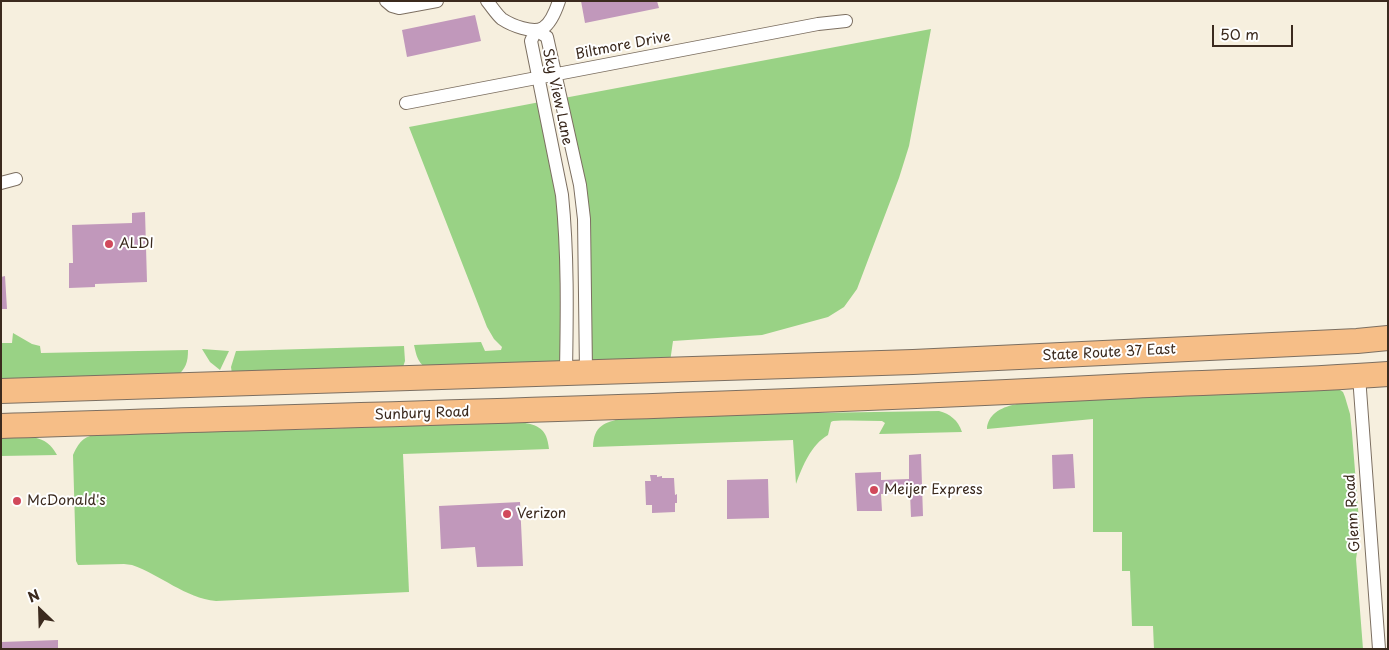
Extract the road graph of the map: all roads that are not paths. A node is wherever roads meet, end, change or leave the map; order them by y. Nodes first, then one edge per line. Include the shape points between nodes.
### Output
1 (386, 1) edge
2 (437, 1) edge
3 (487, 1) edge
4 (559, 1) edge
5 (420, 3) edge
6 (846, 21) dead end
7 (536, 30) junction
8 (555, 74) junction
9 (538, 78) junction
10 (406, 103) dead end
11 (16, 179) dead end
12 (1, 183) edge
13 (1388, 338) edge
14 (1357, 341) junction
15 (576, 372) junction
16 (1388, 374) edge
17 (1359, 376) junction
18 (1, 391) edge
19 (1, 426) edge
20 (1378, 649) edge

1 - 5 street via 399,8
2 - 5 street
3 - 7 street via 502,18
4 - 7 street via 553,17 543,28
6 - 8 street, Biltmore Drive
7 - 8 street, Sky View Lane via 547,37
7 - 9 street, Sky View Lane via 530,41
8 - 9 street, Biltmore Drive
8 - 15 street, Sky View Lane via 580,185 584,219
9 - 10 street, Biltmore Drive
9 - 15 street, Sky View Lane via 562,195 567,312
11 - 12 street
13 - 14 highway, State Route 37 East
14 - 15 highway, State Route 37 East via 1057,356
14 - 17 highway
15 - 18 highway
16 - 17 highway
17 - 19 highway, Sunbury Road via 567,410
17 - 20 street, Glenn Road

